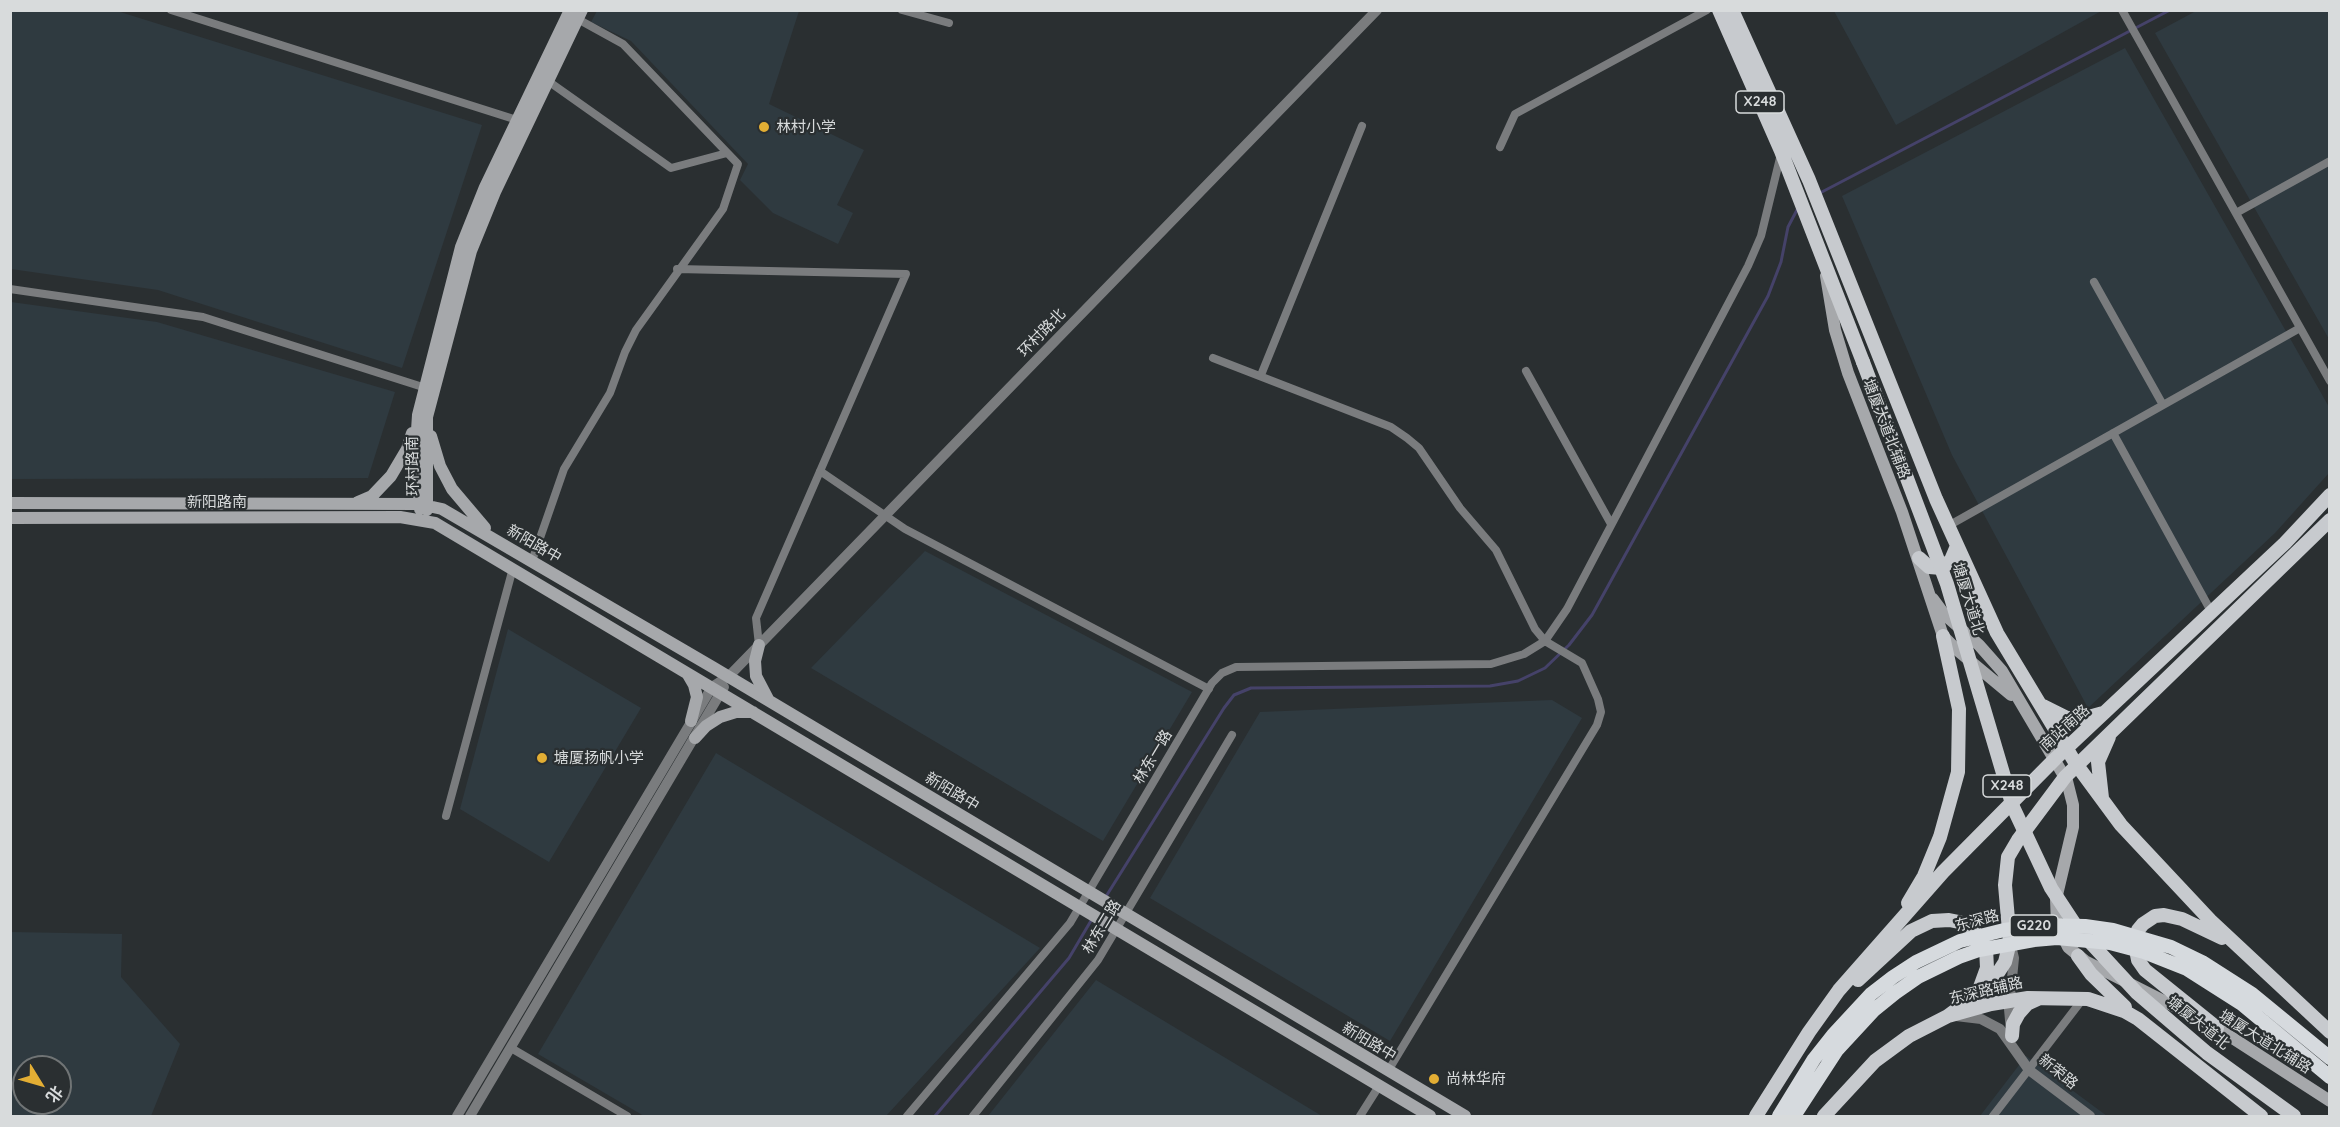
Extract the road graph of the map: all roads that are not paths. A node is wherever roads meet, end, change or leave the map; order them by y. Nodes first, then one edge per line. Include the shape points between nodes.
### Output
1 (171, 10) edge
2 (902, 10) edge
3 (1377, 10) edge
4 (1707, 10) edge
5 (1719, 10) edge
6 (1732, 10) edge
7 (2122, 10) edge
8 (574, 13) edge
9 (949, 23) dead end
10 (548, 81) junction
11 (517, 120) junction
12 (1362, 126) dead end
13 (1500, 147) dead end
14 (1781, 151) junction
15 (727, 153) junction
16 (2330, 161) edge
17 (2236, 213) junction
18 (1824, 266) junction
19 (677, 269) junction
20 (2094, 282) dead end
21 (10, 289) edge
22 (2300, 328) junction
23 (1213, 358) dead end
24 (1526, 371) dead end
25 (1261, 375) junction
26 (2330, 381) edge
27 (428, 388) junction
28 (2163, 405) junction
29 (422, 416) junction
30 (2113, 433) junction
31 (820, 471) junction
32 (2330, 495) edge
33 (10, 503) edge
34 (352, 503) junction
35 (424, 504) junction
36 (886, 515) junction
37 (10, 518) edge
38 (423, 519) junction
39 (1611, 525) junction
40 (2328, 525) edge
41 (1948, 526) junction
42 (499, 541) junction
43 (1957, 546) junction
44 (1919, 558) junction
45 (532, 561) junction
46 (513, 568) junction
47 (1933, 599) junction
48 (2212, 613) junction
49 (1944, 636) junction
50 (1545, 641) junction
51 (759, 645) junction
52 (684, 670) junction
53 (729, 676) junction
54 (1209, 689) junction
55 (716, 690) junction
56 (2037, 700) junction
57 (771, 702) junction
58 (2019, 702) junction
59 (2109, 710) junction
60 (753, 712) junction
61 (692, 721) junction
62 (2114, 730) junction
63 (1232, 735) dead end
64 (694, 738) junction
65 (2067, 750) junction
66 (2055, 759) junction
67 (2076, 764) junction
68 (2065, 777) junction
69 (2104, 803) junction
70 (446, 816) dead end
71 (1094, 895) junction
72 (1084, 910) junction
73 (1122, 912) junction
74 (1113, 927) junction
75 (2010, 942) junction
76 (2234, 944) junction
77 (1876, 945) junction
78 (2078, 956) junction
79 (2045, 998) junction
80 (2010, 1000) junction
81 (2082, 1000) junction
82 (1971, 1001) junction
83 (1948, 1016) junction
84 (2138, 1019) junction
85 (2217, 1028) junction
86 (1809, 1032) junction
87 (2330, 1032) edge
88 (2013, 1041) junction
89 (511, 1048) junction
90 (2330, 1058) edge
91 (2029, 1070) junction
92 (1388, 1071) junction
93 (2330, 1077) edge
94 (1379, 1086) junction
95 (2330, 1101) edge
96 (457, 1116) edge
97 (470, 1116) edge
98 (627, 1116) edge
99 (907, 1116) edge
100 (973, 1116) edge
101 (1360, 1116) edge
102 (1430, 1116) edge
103 (1465, 1116) edge
104 (1756, 1116) edge
105 (1779, 1116) edge
106 (1794, 1116) edge
107 (1824, 1116) edge
108 (1993, 1116) edge
109 (2090, 1116) edge
110 (2261, 1116) edge
111 (2294, 1116) edge

1 - 11 street
2 - 9 street
3 - 36 street, 环村路北
4 - 13 street via 1515,114
5 - 14 main road, 塘厦大道北 / X248
6 - 41 main road, 塘厦大道北 / X248 via 1811,185
7 - 17 street
8 - 10 main road, 环村路南
8 - 11 main road, 环村路南
8 - 15 street via 623,44
10 - 15 street via 670,168
10 - 27 main road, 环村路南 via 482,221
11 - 27 main road, 环村路南 via 461,247
12 - 25 street
14 - 18 main road, 塘厦大道北 / X248
14 - 39 street via 1761,236 1748,266
15 - 19 street via 738,164 723,209
16 - 17 street
17 - 22 street
18 - 44 main road, 塘厦大道北辅路 via 1842,352
18 - 111 main road, 塘厦大道北 / X248, bridge via 1947,584 2013,807 2051,888 2078,928 2137,993 2226,1068
19 - 31 street via 906,274
19 - 45 street via 636,330 610,393 564,469
20 - 28 street
21 - 27 street via 204,317
22 - 26 street
22 - 28 street
23 - 25 street
24 - 39 street
25 - 50 street via 1391,427 1419,448 1460,508 1496,550 1535,629
27 - 29 main road, 环村路南
28 - 30 street
29 - 34 main road via 391,476 372,496
29 - 35 main road, 环村路南
29 - 42 main road via 452,489
30 - 41 street
30 - 48 street
31 - 36 street
31 - 51 street via 756,618
32 - 48 main road, 南站南路
33 - 34 main road, 新阳路南
34 - 35 main road, 新阳路南
35 - 38 main road, 环村路南
35 - 42 main road, 新阳路中 via 450,513
36 - 51 street, 环村路北
36 - 54 street via 905,529
37 - 38 main road, 新阳路南
38 - 46 main road, 新阳路中 via 446,528
39 - 50 street via 1567,609
40 - 62 main road
41 - 43 main road, 塘厦大道北 / X248
42 - 45 main road, 新阳路中
43 - 44 main road via 1951,561 1942,568 1929,567
43 - 56 main road, 塘厦大道北 / X248 via 1997,633
44 - 47 main road, 塘厦大道北辅路
45 - 53 main road, 新阳路中
46 - 52 main road, 新阳路中
46 - 70 street
47 - 49 main road, 塘厦大道北辅路
47 - 58 main road, 塘厦大道北辅路 via 1996,664
48 - 59 main road, 南站南路
49 - 58 main road, 塘厦大道北辅路
49 - 77 main road via 1959,709 1960,755 1955,791 1924,876
50 - 54 street, 林东一路 via 1524,654 1491,663 1236,667 1222,673
50 - 92 street via 1586,669 1601,712 1597,724
51 - 53 street, 环村路北
51 - 57 main road via 756,676
52 - 55 main road, 新阳路中
52 - 61 main road via 696,691
53 - 55 street, 环村路北
53 - 57 main road, 新阳路中
54 - 71 street, 林东一路
55 - 60 main road, 新阳路中
55 - 61 street
55 - 64 street
56 - 59 main road via 2067,718 2093,717
56 - 65 main road, 塘厦大道北 / X248
57 - 71 main road, 新阳路中
58 - 66 main road, 塘厦大道北辅路
59 - 65 main road, 南站南路
60 - 64 main road via 720,717
60 - 72 main road, 新阳路中
61 - 96 street
62 - 67 main road
62 - 69 main road via 2098,762
63 - 73 street, 林东二路
64 - 89 street
65 - 66 main road, 南站南路
65 - 67 main road, 塘厦大道北 / X248
66 - 68 main road, 塘厦大道北辅路
66 - 77 main road, 南站南路
67 - 68 main road
67 - 69 main road, 塘厦大道北 / X248
68 - 75 main road via 2008,857 2005,885
68 - 78 main road, 塘厦大道北辅路 via 2074,815 2056,899 2057,924 2068,947
69 - 76 main road, 塘厦大道北 / X248 via 2158,867
71 - 72 street, 林东一路
71 - 73 main road, 新阳路中
72 - 74 main road, 新阳路中
72 - 99 street, 林东一路
73 - 74 street, 林东二路
73 - 92 main road, 新阳路中
74 - 94 main road, 新阳路中
74 - 100 street, 林东二路 via 1098,960
75 - 80 street via 2014,958
75 - 82 main road via 1999,974
76 - 85 main road via 2182,919 2164,915 2148,919 2136,937 2136,953 2145,970
76 - 87 main road, 塘厦大道北 / X248
77 - 86 main road, 南站南路
78 - 84 main road
78 - 85 main road, 塘厦大道北辅路
79 - 80 main road, 东深路辅路
79 - 81 main road, 东深路辅路
79 - 88 main road via 2019,1012 2013,1024
80 - 83 main road, 东深路辅路
80 - 88 street
81 - 84 main road, 东深路辅路 via 2100,1002
81 - 91 street
82 - 83 main road
82 - 86 main road via 1986,976 1988,958 1983,941 1959,922 1932,921 1897,942
83 - 88 street via 1990,1023
83 - 107 main road, 东深路辅路 via 1909,1036 1875,1061
84 - 110 main road, 东深路辅路
85 - 95 main road, 塘厦大道北辅路
86 - 104 main road, 南站南路
88 - 91 street, 新荣路
89 - 97 street
89 - 98 street
90 - 105 highway, 东深路 / G220, bridge via 2252,994 2171,947 2132,934 2085,926 2024,927 1960,941 1893,977 1871,994 1833,1035
91 - 108 street
91 - 109 street, 新荣路
92 - 103 main road, 新阳路中
93 - 106 highway, 东深路 / G220, bridge via 2242,1004 2187,969 2110,943 2034,940 1959,957 1895,993 1837,1050
94 - 101 street
94 - 102 main road, 新阳路中

